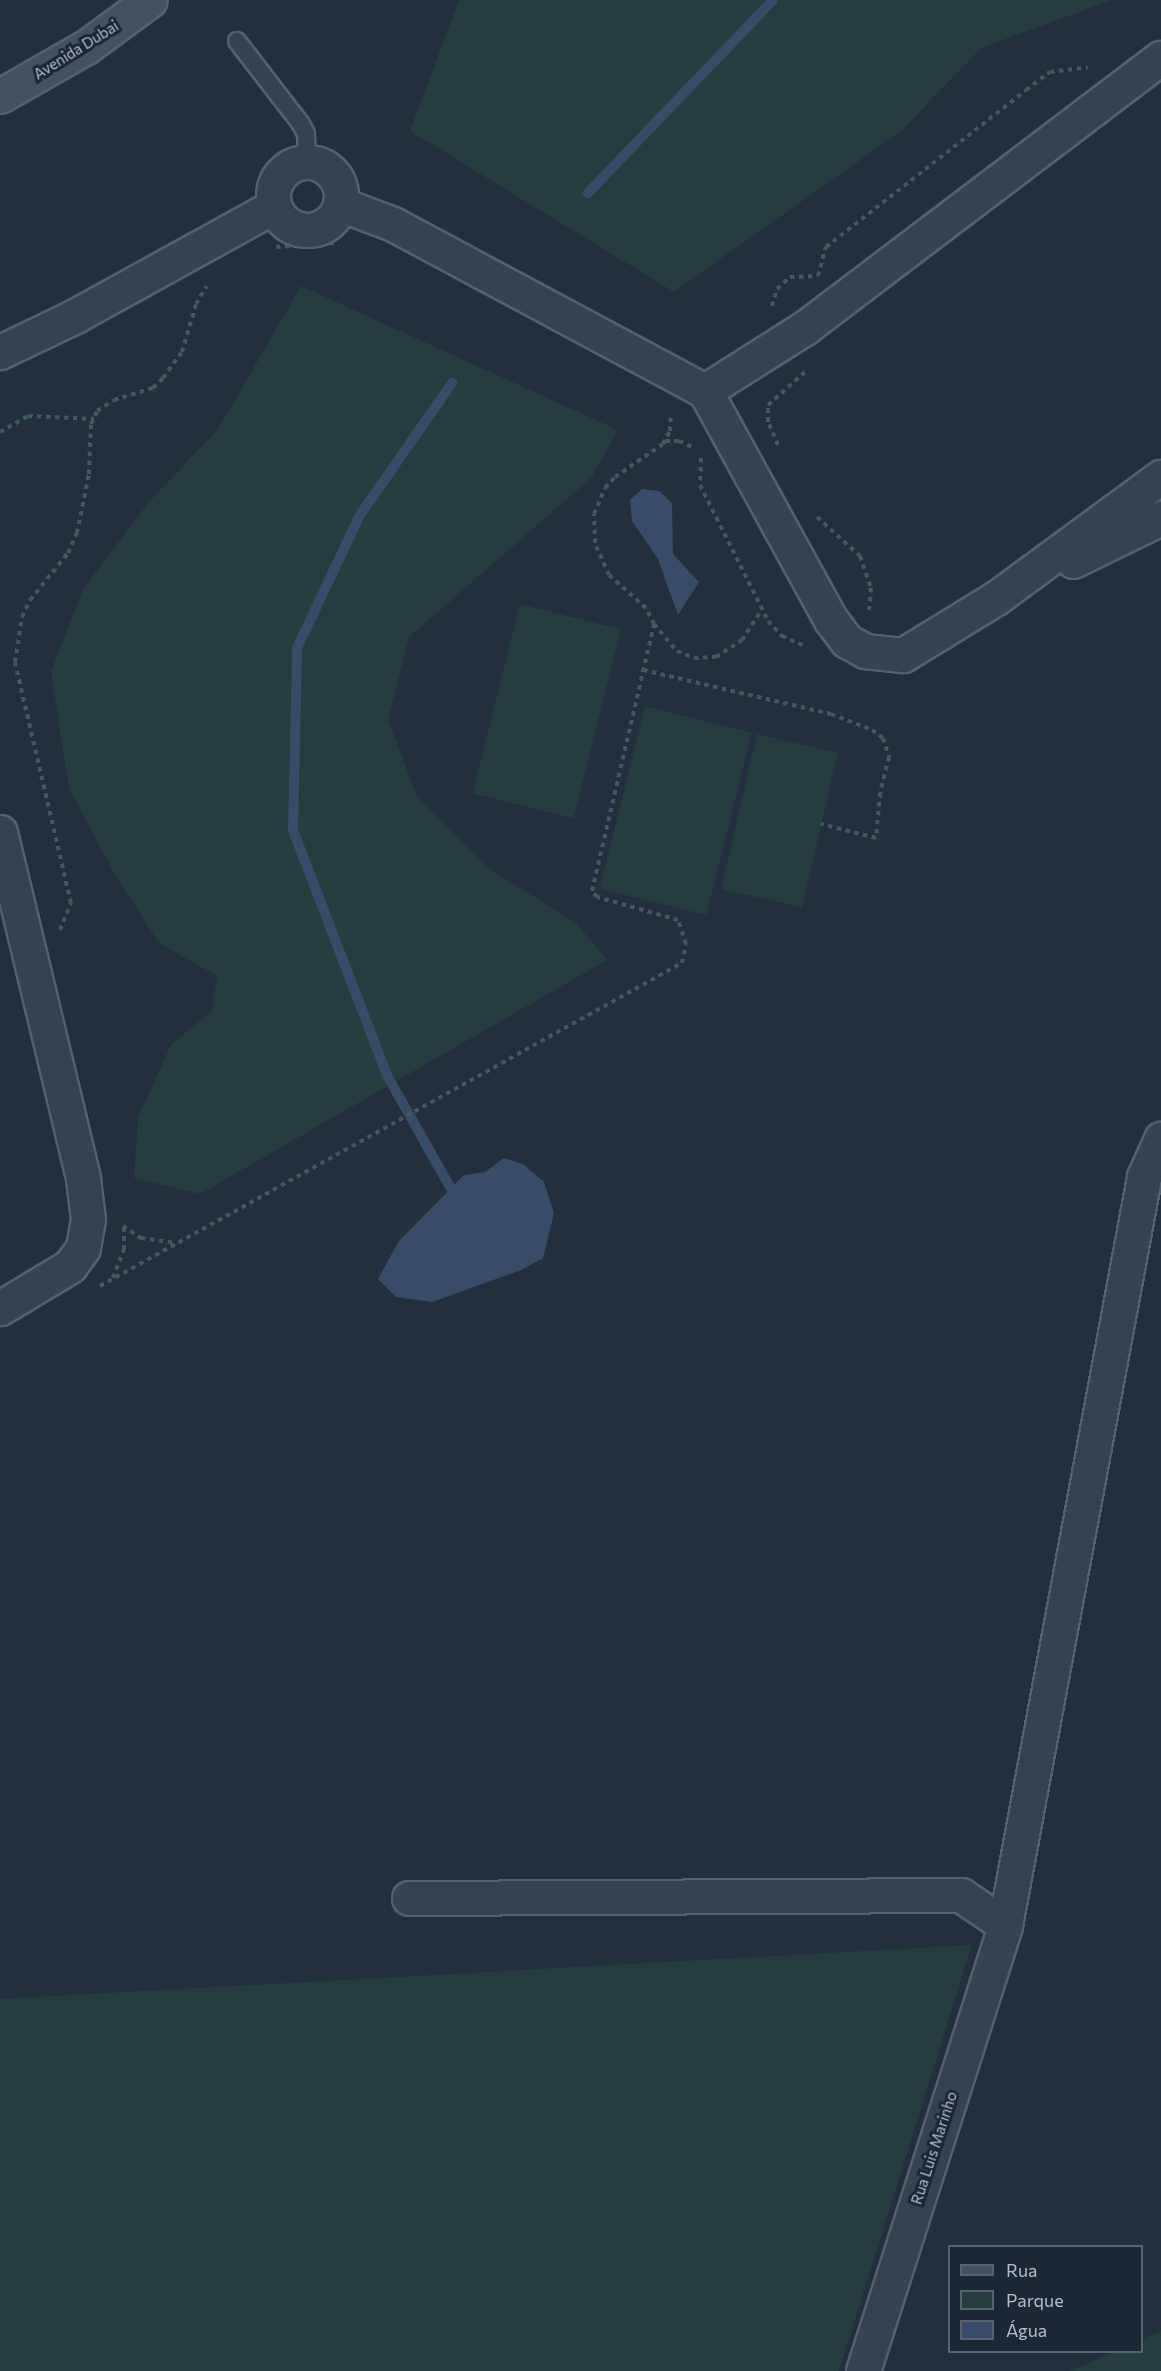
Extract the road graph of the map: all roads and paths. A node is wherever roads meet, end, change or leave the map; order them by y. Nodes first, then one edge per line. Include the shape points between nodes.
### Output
1 (150, 0) edge
2 (237, 41) dead end
3 (1161, 58) edge
4 (1101, 68) dead end
5 (0, 96) edge
6 (307, 162) junction
7 (340, 204) junction
8 (274, 206) junction
9 (347, 242) dead end
10 (269, 248) dead end
11 (212, 282) dead end
12 (771, 310) dead end
13 (0, 352) edge
14 (807, 371) dead end
15 (705, 391) junction
16 (670, 403) dead end
17 (94, 419) junction
18 (0, 432) edge
19 (699, 440) dead end
20 (665, 441) junction
21 (702, 453) junction
22 (782, 454) dead end
23 (1161, 477) edge
24 (813, 512) dead end
25 (1161, 518) edge
26 (996, 598) junction
27 (762, 609) junction
28 (654, 624) junction
29 (853, 644) junction
30 (643, 670) junction
31 (821, 824) dead end
32 (0, 832) edge
33 (56, 940) dead end
34 (1161, 1139) edge
35 (120, 1223) dead end
36 (124, 1228) junction
37 (178, 1243) junction
38 (113, 1279) junction
39 (92, 1290) dead end
40 (0, 1308) edge
41 (409, 1898) dead end
42 (1005, 1925) junction
43 (863, 2371) edge

1 - 5 street, Avenida Dubai via 86,47
2 - 6 lane via 301,124 306,134
3 - 15 street via 806,327
4 - 12 path via 1050,72 826,247 818,276 790,277 777,289
6 - 7 street via 326,167 338,180
6 - 8 street via 291,165 276,178 271,196
7 - 8 street via 327,226 310,231 291,228 277,215
7 - 15 street via 393,224
8 - 13 street via 75,316
9 - 10 path
11 - 17 path via 196,304 182,352 163,378 153,388 114,400 97,411
14 - 22 path via 768,405 768,422
15 - 29 street via 831,620
16 - 20 path via 670,431
17 - 18 path via 28,417
17 - 33 path via 89,474 77,533 68,553 26,608 15,662 71,903
19 - 21 path
20 - 21 path via 679,441
20 - 28 path via 647,458 615,477 594,514 595,543 609,575 646,608
21 - 27 path via 700,485
23 - 26 street
24 - 29 path via 860,556 871,588 870,609
25 - 26 street
26 - 29 street via 903,655 865,651
27 - 28 path via 742,640 716,657 694,658 677,651
27 - 29 path via 782,636 831,659 844,662
28 - 30 path
30 - 31 path via 831,714 872,729 883,738 889,757 880,792 876,838
30 - 37 path via 592,891 597,897 678,920 686,944 682,963
32 - 40 street via 83,1179 88,1219 83,1248 70,1266
34 - 42 street, Rua Luis Marinho via 1144,1177
35 - 36 path
36 - 37 path via 141,1238
36 - 38 path via 124,1250
37 - 38 path
38 - 39 path
41 - 42 street via 961,1895
42 - 43 street, Rua Luis Marinho

